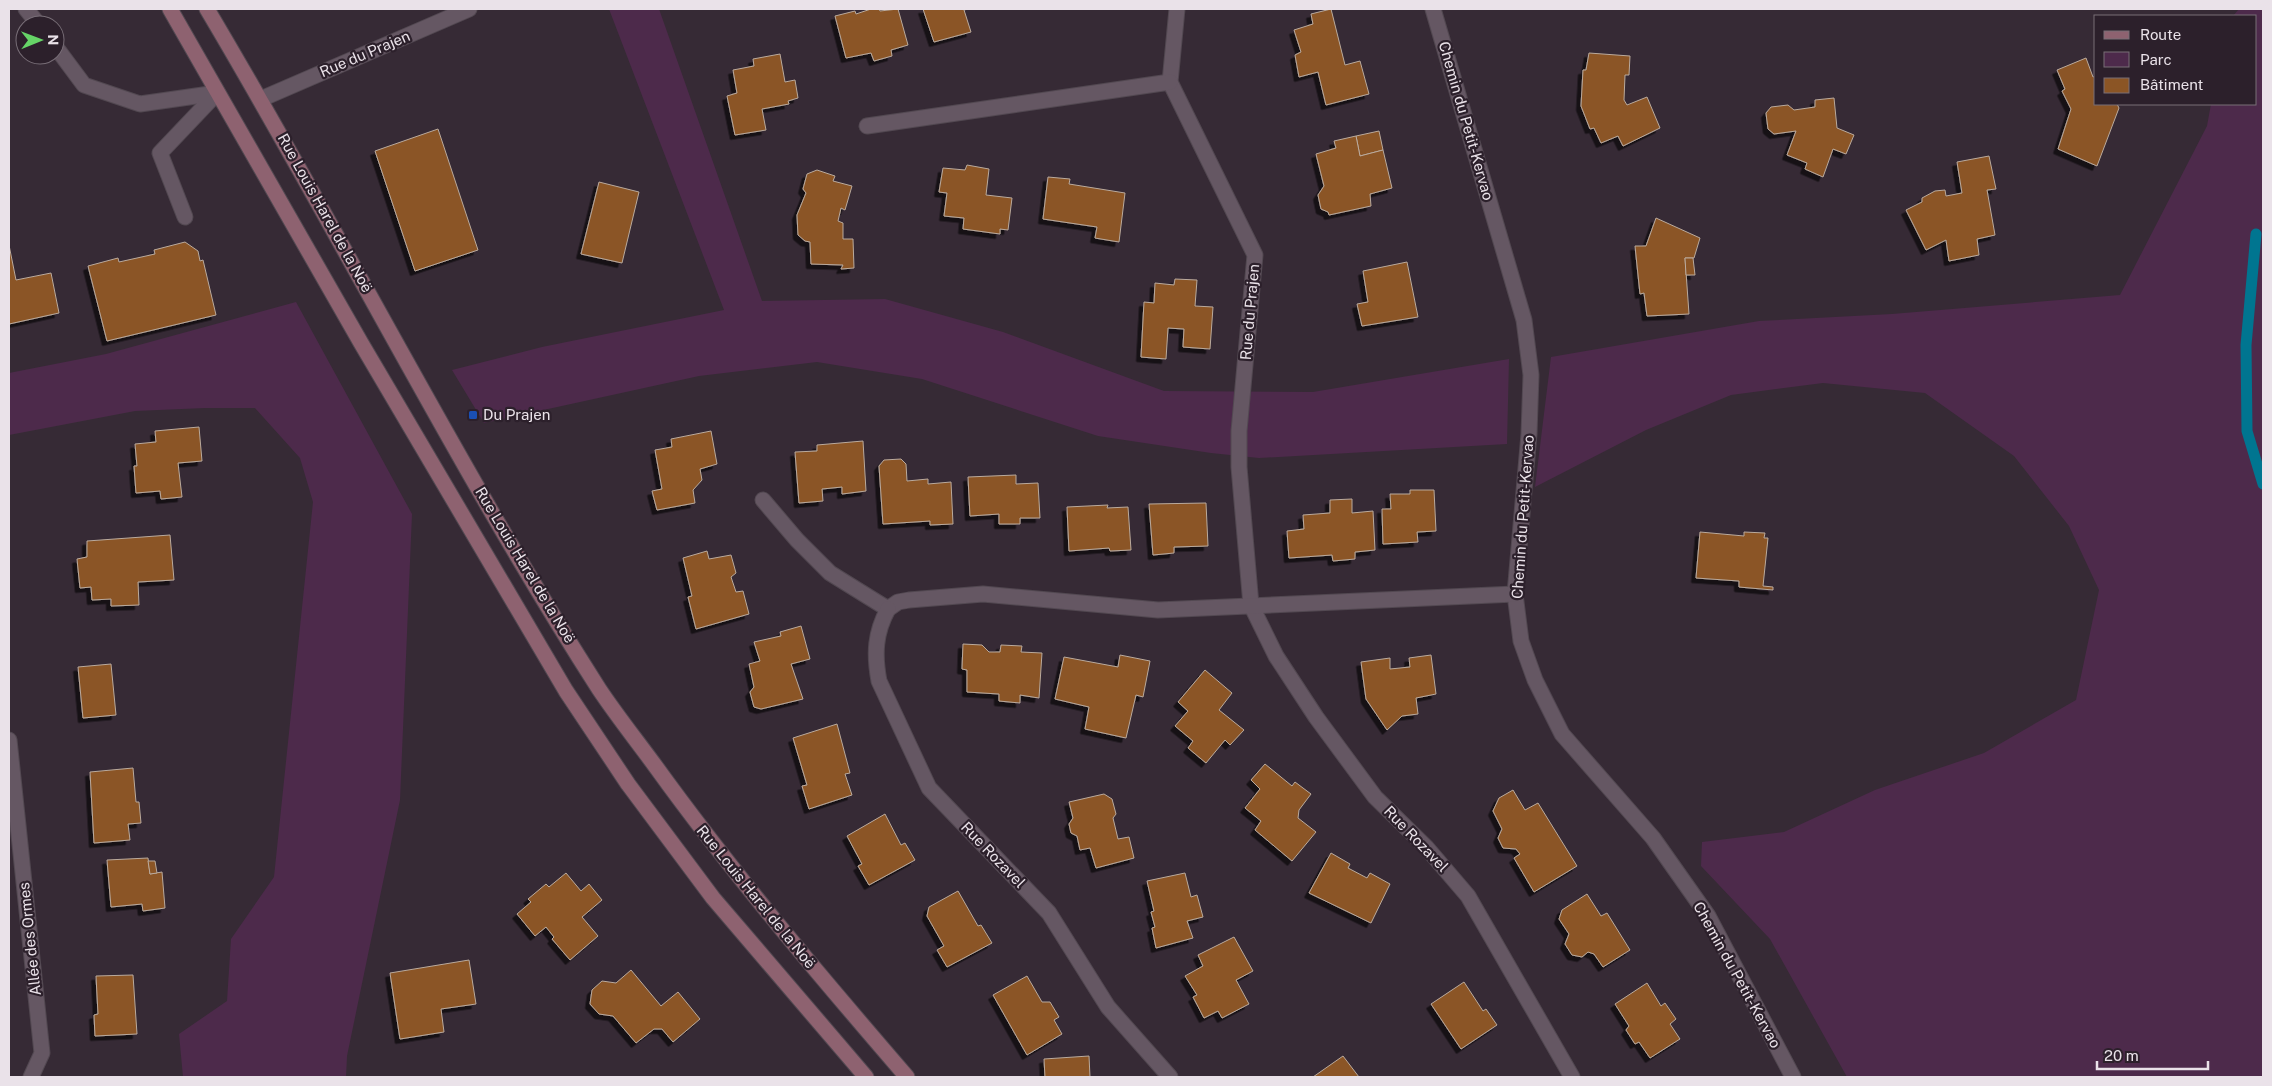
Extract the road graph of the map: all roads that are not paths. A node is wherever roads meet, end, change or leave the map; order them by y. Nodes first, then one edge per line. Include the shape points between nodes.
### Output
1 (170, 9) edge
2 (207, 9) edge
3 (469, 9) edge
4 (1177, 9) edge
5 (1433, 9) edge
6 (65, 59) edge
7 (1170, 82) junction
8 (217, 93) junction
9 (261, 99) junction
10 (867, 126) dead end
11 (185, 217) dead end
12 (763, 500) dead end
13 (1515, 594) junction
14 (1251, 605) junction
15 (888, 609) junction
16 (9, 740) edge
17 (31, 1077) edge
18 (866, 1077) edge
19 (907, 1077) edge
20 (1170, 1077) edge
21 (1572, 1077) edge
22 (1793, 1077) edge

1 - 8 main road, Rue Louis Harel de la Noë
2 - 9 main road, Rue Louis Harel de la Noë
3 - 9 street, Rue du Prajen
4 - 7 street
5 - 13 street, Chemin du Petit-Kervao via 1524,320 1531,375
6 - 8 street via 84,85 140,104
7 - 10 street
7 - 14 street, Rue du Prajen via 1255,255 1239,467
8 - 11 street via 160,153
8 - 18 main road, Rue Louis Harel de la Noë via 566,691 628,784 713,898
9 - 19 main road, Rue Louis Harel de la Noë via 518,558 601,692 699,827
12 - 15 street via 830,573
13 - 14 street
13 - 22 street, Chemin du Petit-Kervao via 1520,641 1562,734 1653,838 1708,916
14 - 15 street via 1158,610 983,594 910,600 898,602
14 - 21 street, Rue Rozavel via 1276,656 1343,754 1376,797 1468,896
15 - 20 street, Rue Rozavel via 880,623 876,642 880,681 929,788 1049,913 1108,1007
16 - 17 street, Allée des Ormes via 42,1053

